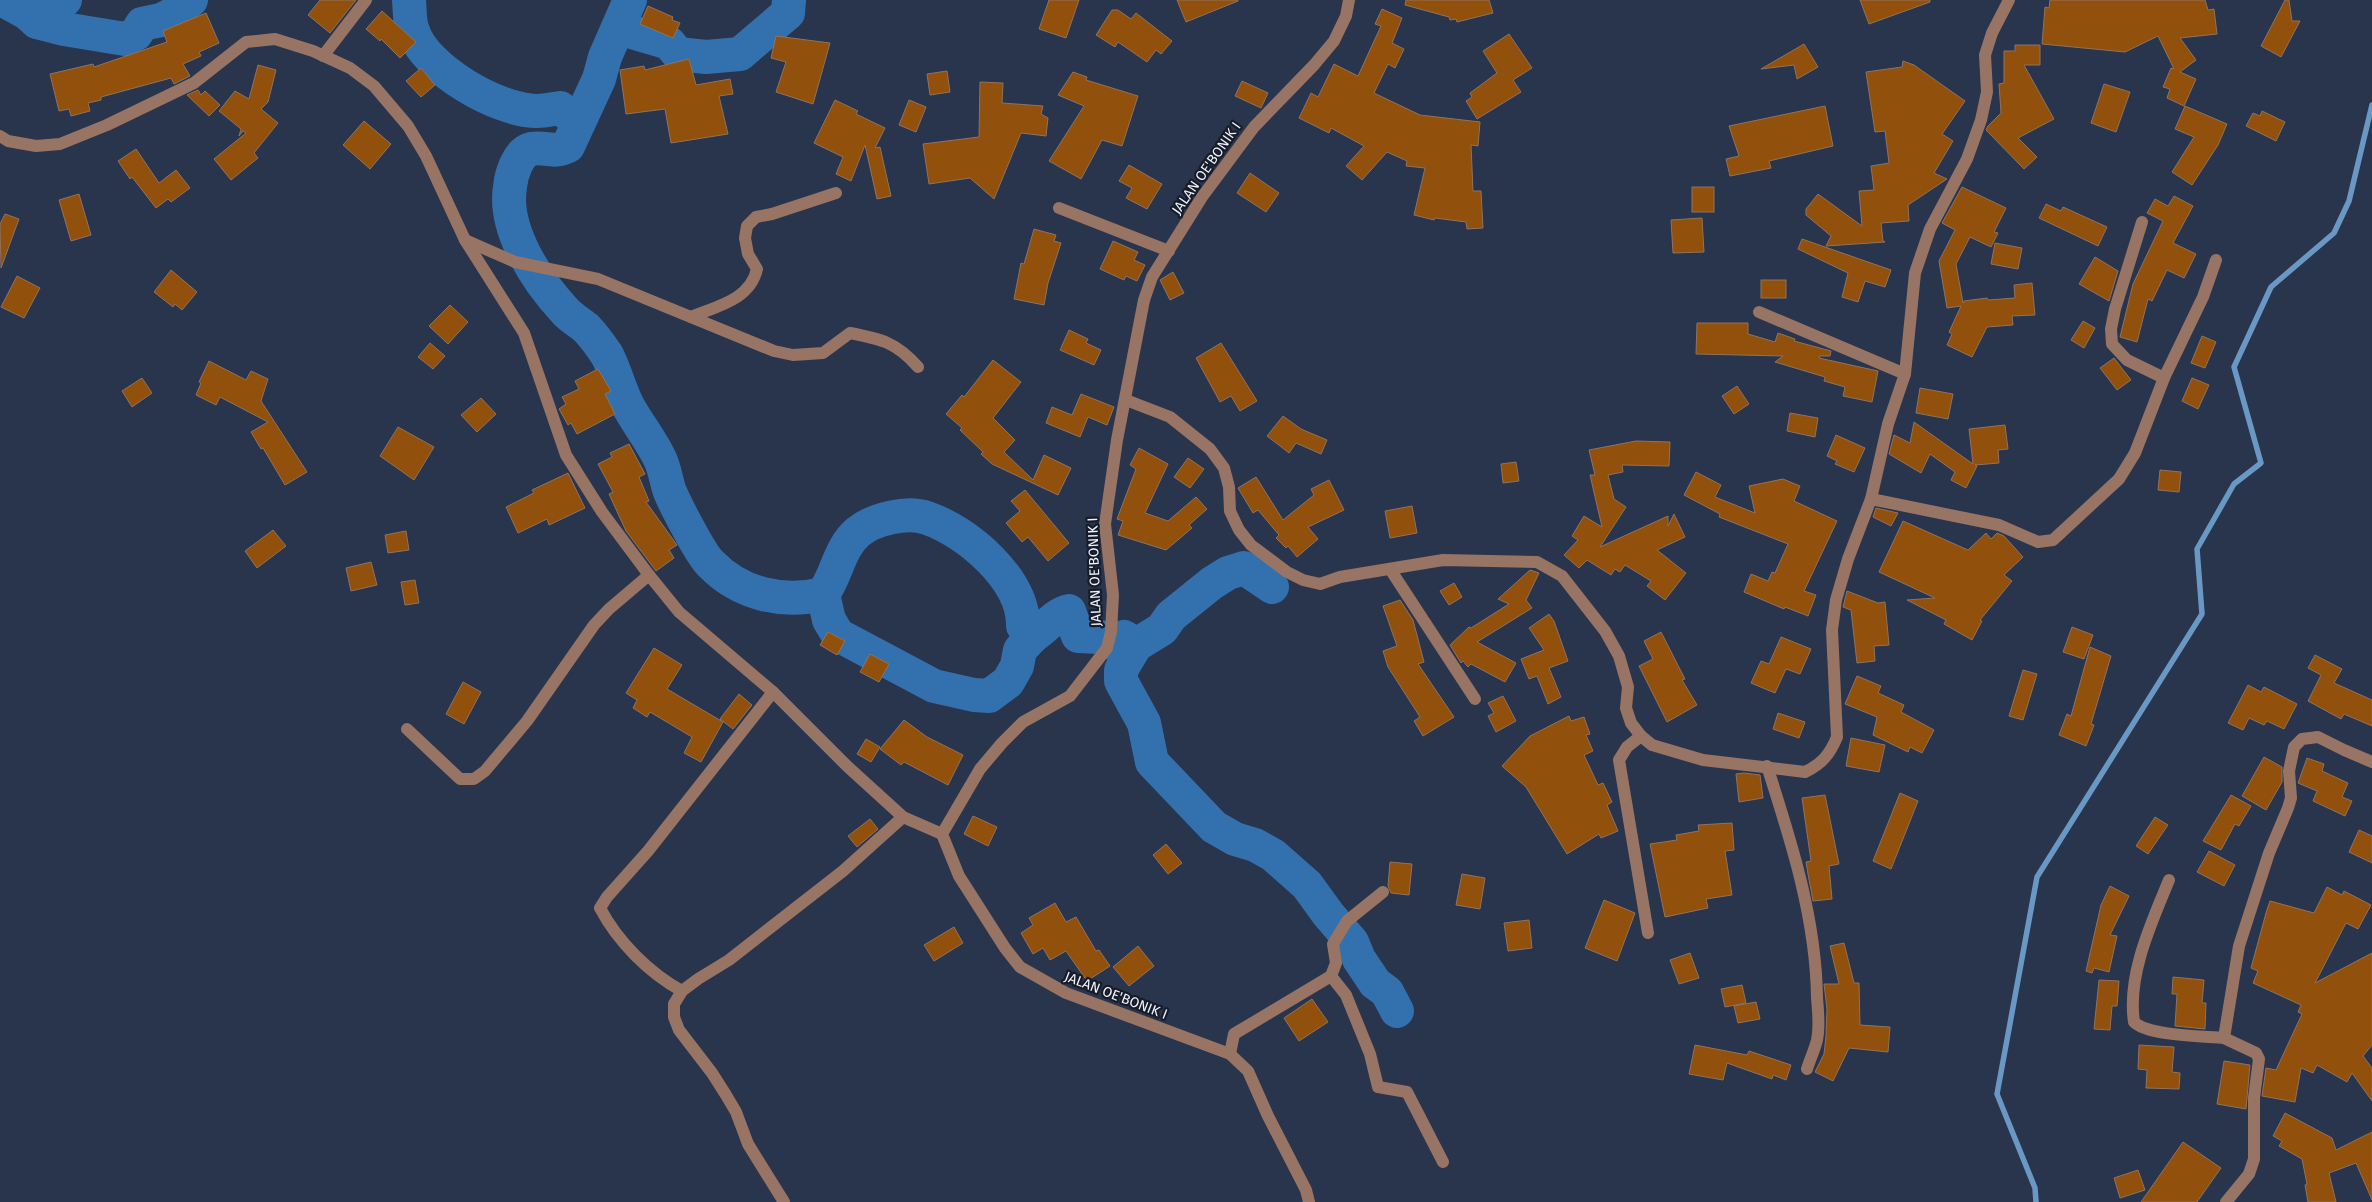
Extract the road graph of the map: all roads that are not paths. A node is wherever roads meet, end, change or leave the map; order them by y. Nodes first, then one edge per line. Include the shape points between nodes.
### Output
1 (366, 0) edge
2 (1349, 0) edge
3 (2009, 0) edge
4 (323, 56) junction
5 (0, 136) edge
6 (836, 192) dead end
7 (1059, 208) dead end
8 (2142, 222) dead end
9 (466, 240) junction
10 (1169, 251) junction
11 (2216, 260) dead end
12 (1759, 312) dead end
13 (691, 317) junction
14 (918, 366) dead end
15 (1905, 374) junction
16 (2164, 378) junction
17 (1126, 400) junction
18 (1871, 499) junction
19 (1390, 569) junction
20 (649, 575) junction
21 (773, 692) junction
22 (1474, 699) dead end
23 (408, 729) dead end
24 (1641, 736) junction
25 (2372, 762) edge
26 (1767, 766) junction
27 (903, 817) junction
28 (942, 834) junction
29 (2169, 880) dead end
30 (1384, 892) dead end
31 (1648, 934) dead end
32 (1331, 976) junction
33 (682, 991) junction
34 (2224, 1038) junction
35 (1230, 1054) junction
36 (1807, 1069) dead end
37 (1443, 1162) dead end
38 (784, 1202) edge
39 (1309, 1202) edge
40 (2226, 1202) edge

1 - 4 street
2 - 10 street, JALAN OE'BONIK I via 1346,16 1334,41 1254,126 1202,197
3 - 15 street via 1985,55 1987,92 1978,128 1967,159 1930,229 1915,272
4 - 5 street via 275,39 246,42 194,83 60,144 36,146 8,141
4 - 9 street via 350,68 374,86 408,126
6 - 13 street via 756,217 747,226 745,238 748,254 757,269 754,281 734,298
7 - 10 street
8 - 16 street via 2115,309 2112,344 2127,360
9 - 13 street via 515,262 598,279
9 - 20 street via 524,333 566,454 602,512
10 - 17 street, JALAN OE'BONIK I via 1152,277 1144,300
11 - 16 street via 2203,297
12 - 15 street
13 - 14 street via 768,349 792,355 823,353 850,333 870,337 888,341 904,351
15 - 18 street via 1888,424
16 - 18 street via 2135,453 2119,478 2053,540 2038,542 2000,525
17 - 19 street via 1170,417 1210,449 1224,468 1230,511 1239,530 1251,545 1287,572 1320,584 1340,576
17 - 28 street, JALAN OE'BONIK I via 1105,524 1113,595 1107,648 1070,696 1023,722 1002,744 980,769
18 - 26 street via 1836,600 1832,630 1837,737 1818,766 1805,772
19 - 22 street
19 - 24 street via 1443,560 1537,562 1562,576 1605,631 1619,656 1628,687 1626,708
20 - 21 street via 679,612
20 - 23 street via 594,625 527,721 485,771 474,779 460,780
21 - 27 street via 846,766
21 - 33 street via 600,908 610,927 660,979
24 - 26 street via 1652,745 1703,760
24 - 31 street via 1627,747 1619,760
25 - 34 street via 2318,737 2302,739 2294,747 2290,771 2291,798 2269,853 2239,946
26 - 36 street via 1794,848 1817,979 1817,1041
27 - 28 street
27 - 33 street via 843,871 729,960
28 - 35 street, JALAN OE'BONIK I via 959,876 1020,967 1066,993
29 - 34 street via 2143,949 2136,980 2134,1022 2139,1027 2156,1031
30 - 32 street via 1347,921 1333,944 1336,963
32 - 35 street via 1234,1034
32 - 37 street via 1346,995 1370,1054 1378,1087 1407,1092
33 - 38 street via 674,1004 679,1030 736,1112 748,1144
34 - 40 street via 2256,1053 2259,1059 2254,1098 2254,1159 2249,1174
35 - 39 street, JALAN OE'BONIK I via 1248,1071

